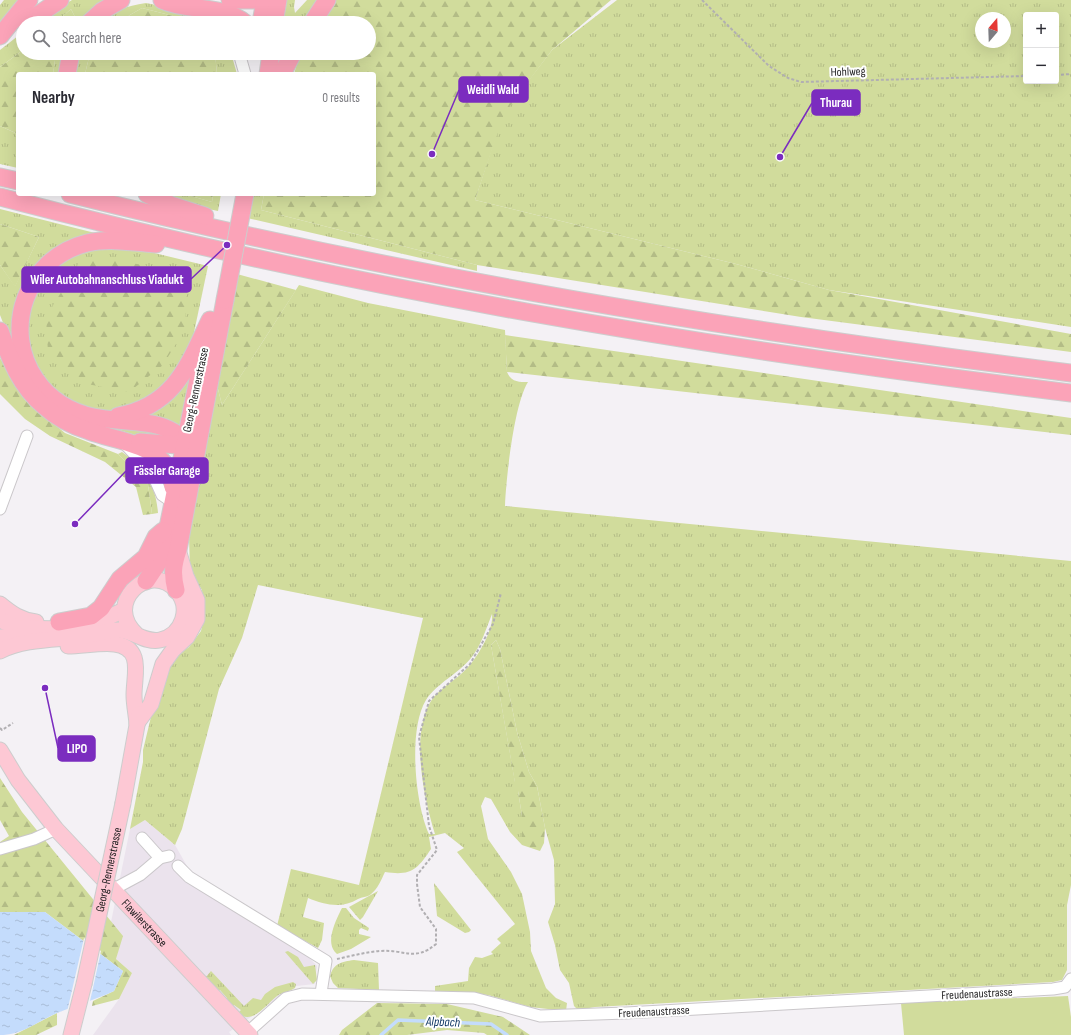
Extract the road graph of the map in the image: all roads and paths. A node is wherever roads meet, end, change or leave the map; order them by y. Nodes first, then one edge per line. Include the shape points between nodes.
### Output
1 (30, 0) edge
2 (60, 0) edge
3 (121, 0) edge
4 (162, 0) edge
5 (230, 0) edge
6 (254, 0) edge
7 (265, 0) edge
8 (278, 0) edge
9 (327, 0) edge
10 (702, 0) edge
11 (210, 9) junction
12 (17, 16) edge
13 (36, 16) edge
14 (97, 16) edge
15 (216, 16) edge
16 (232, 16) edge
17 (262, 16) edge
18 (275, 16) edge
19 (317, 16) edge
20 (16, 17) edge
21 (16, 31) edge
22 (0, 36) edge
23 (0, 44) edge
24 (70, 60) edge
25 (241, 60) edge
26 (258, 60) edge
27 (270, 60) edge
28 (289, 60) edge
29 (67, 72) edge
30 (244, 72) edge
31 (256, 72) edge
32 (268, 72) edge
33 (283, 72) edge
34 (1071, 74) edge
35 (1059, 75) edge
36 (1023, 76) edge
37 (0, 177) edge
38 (16, 181) edge
39 (78, 196) edge
40 (151, 196) edge
41 (234, 196) edge
42 (245, 196) edge
43 (0, 197) edge
44 (273, 242) junction
45 (240, 254) junction
46 (220, 299) junction
47 (210, 320) junction
48 (0, 331) edge
49 (1071, 373) edge
50 (1071, 393) edge
51 (106, 419) junction
52 (203, 419) junction
53 (27, 436) dead end
54 (120, 440) junction
55 (185, 442) junction
56 (193, 466) junction
57 (172, 502) junction
58 (0, 509) edge
59 (167, 528) junction
60 (180, 554) junction
61 (146, 581) junction
62 (176, 590) junction
63 (501, 592) dead end
64 (0, 604) edge
65 (124, 610) junction
66 (0, 620) edge
67 (59, 622) joint
68 (0, 637) edge
69 (140, 637) junction
70 (167, 638) junction
71 (41, 641) junction
72 (0, 651) edge
73 (141, 703) junction
74 (13, 723) dead end
75 (137, 723) junction
76 (0, 728) edge
77 (0, 750) edge
78 (56, 829) junction
79 (142, 838) dead end
80 (0, 849) edge
81 (178, 866) dead end
82 (114, 889) junction
83 (326, 961) junction
84 (1071, 982) edge
85 (320, 993) junction
86 (249, 1034) edge
87 (71, 1035) edge

1 - 12 highway
2 - 13 highway
3 - 14 highway
4 - 11 highway
5 - 6 highway
7 - 17 highway
8 - 18 highway
9 - 19 highway
10 - 36 path, Hohlweg via 769,66 788,78 801,82
11 - 15 street
11 - 16 highway
20 - 22 highway
21 - 23 highway
24 - 29 highway
25 - 30 street
26 - 31 highway
27 - 32 highway
28 - 33 highway
34 - 35 path
37 - 38 highway
39 - 44 highway
40 - 44 highway via 193,213 252,228
41 - 46 highway, Georg-Rennerstrasse
42 - 46 highway, Georg-Rennerstrasse, bridge
43 - 45 highway
44 - 49 highway via 433,275 621,308 851,344
45 - 50 highway via 438,295 643,332 857,365
45 - 51 highway via 101,241 68,250 52,260 40,272 26,295 20,319 20,342 27,365 40,386 60,403 88,415
46 - 47 highway, Georg-Rennerstrasse
46 - 52 highway, Georg-Rennerstrasse
47 - 51 highway via 179,380 163,398 133,414
47 - 55 highway, Georg-Rennerstrasse
48 - 54 highway via 20,379 44,407 82,428
51 - 55 highway via 161,426 176,433
52 - 55 highway via 193,436
52 - 56 highway, Georg-Rennerstrasse
53 - 58 street
54 - 55 highway via 168,445
54 - 57 highway via 161,458 172,474
55 - 56 highway
55 - 57 highway, Georg-Rennerstrasse
56 - 60 highway, Georg-Rennerstrasse
57 - 59 highway, Georg-Rennerstrasse
59 - 61 highway, Georg-Rennerstrasse via 160,560
59 - 67 highway via 156,537 146,557 120,579 101,608 91,616
60 - 62 highway, Georg-Rennerstrasse via 172,572
60 - 75 main road via 197,600 197,619 188,637 173,650 163,664 151,704
61 - 62 main road via 163,582
61 - 65 main road via 128,595
62 - 70 main road via 184,604 183,620 177,630
63 - 83 path via 493,624 470,664 429,701 419,737 429,826 437,850 417,875 416,884 420,907 436,929 436,944 426,952 408,954 380,951
64 - 67 main road via 13,615 27,621
65 - 66 main road via 83,627 43,630 19,628
65 - 69 main road via 127,624
68 - 71 main road via 26,635
69 - 70 main road via 155,641
69 - 71 main road via 120,630 85,636 54,637
69 - 73 main road, Georg-Rennerstrasse via 144,664
70 - 73 main road, Georg-Rennerstrasse via 153,664
71 - 72 main road
71 - 75 main road via 54,646 114,644 129,650 135,658 134,694
73 - 75 main road, Georg-Rennerstrasse
74 - 76 path via 2,730
75 - 87 main road, Georg-Rennerstrasse, bridge via 123,803
77 - 78 main road, Flawilerstrasse via 18,780
78 - 80 street via 34,839
78 - 82 main road, Flawilerstrasse
79 - 82 street via 164,857 140,875
81 - 83 street via 189,877
82 - 86 main road, Flawilerstrasse
83 - 85 street
84 - 85 street, Freudenaustrasse via 1065,987 1053,989 540,1016 474,998
85 - 86 street, Freudenaustrasse via 286,998

